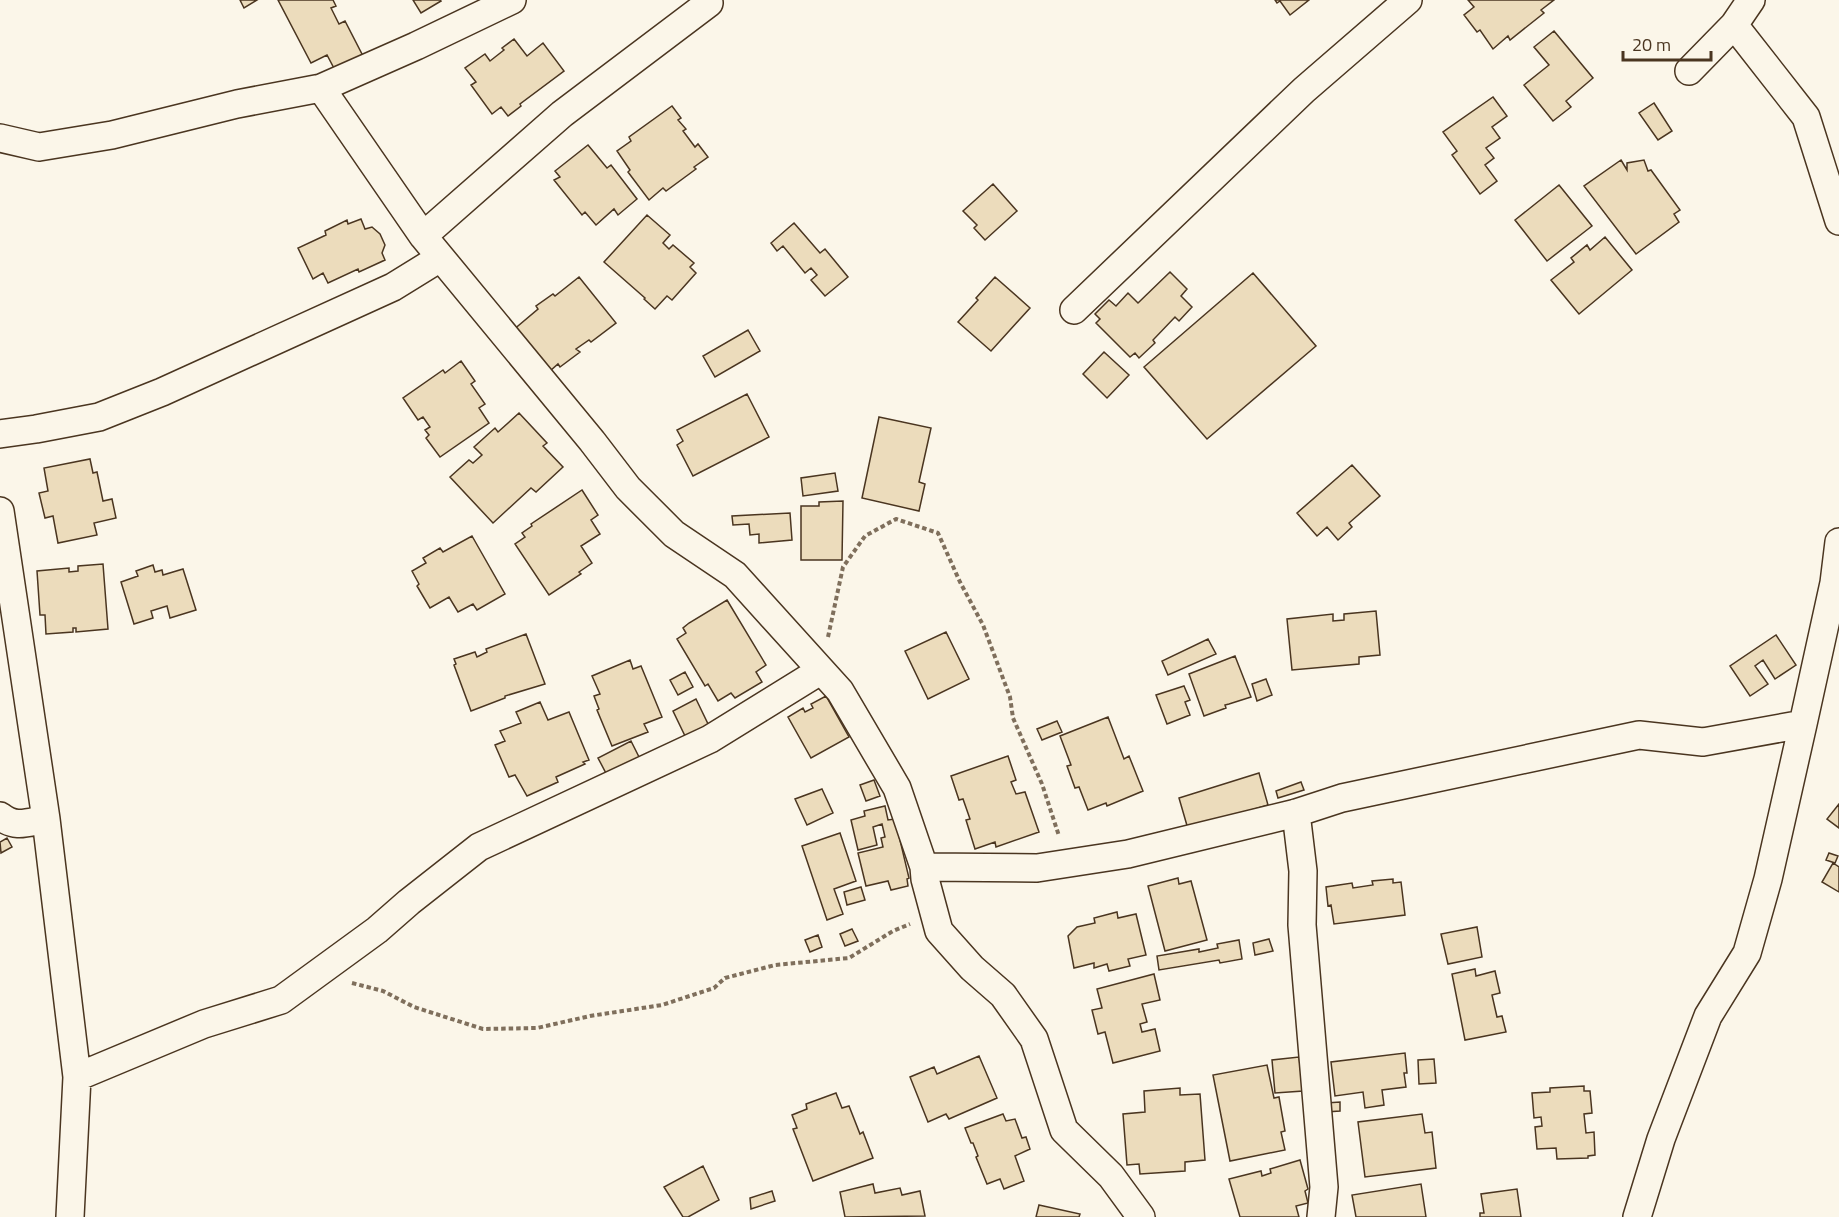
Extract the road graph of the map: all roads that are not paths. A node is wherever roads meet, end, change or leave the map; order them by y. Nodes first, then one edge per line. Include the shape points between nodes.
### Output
1 (512, 0) edge
2 (1408, 0) edge
3 (1751, 0) edge
4 (709, 3) dead end
5 (1734, 25) junction
6 (1689, 71) dead end
7 (321, 88) junction
8 (0, 138) edge
9 (1839, 221) edge
10 (423, 236) junction
11 (440, 258) junction
12 (1074, 310) dead end
13 (0, 434) edge
14 (0, 511) edge
15 (1839, 542) edge
16 (820, 671) junction
17 (1803, 724) junction
18 (1296, 813) junction
19 (0, 816) edge
20 (46, 819) junction
21 (924, 867) junction
22 (77, 1077) junction
23 (70, 1217) edge
24 (1140, 1217) edge
25 (1321, 1217) edge
26 (1638, 1217) edge

1 - 7 street
2 - 12 street via 1304,90
3 - 5 street
4 - 10 street via 562,114
5 - 6 street
5 - 9 street via 1806,117
7 - 8 street via 112,135 39,147
7 - 10 street
10 - 11 street
11 - 13 street via 393,287 162,392 99,417
11 - 16 street via 628,488 674,534 735,574
14 - 20 street
15 - 17 street via 1834,583
16 - 21 street via 840,691 897,788
16 - 22 street via 710,739 479,847 377,930 281,1000 204,1024
17 - 18 street via 1703,742 1639,735 1342,798
17 - 26 street via 1747,954 1708,1016 1661,1139
18 - 21 street via 1128,855 1037,868
18 - 25 street via 1324,1187
19 - 20 street via 11,824
20 - 22 street
21 - 24 street via 939,931 1003,995 1034,1039 1064,1130 1111,1176
22 - 23 street

